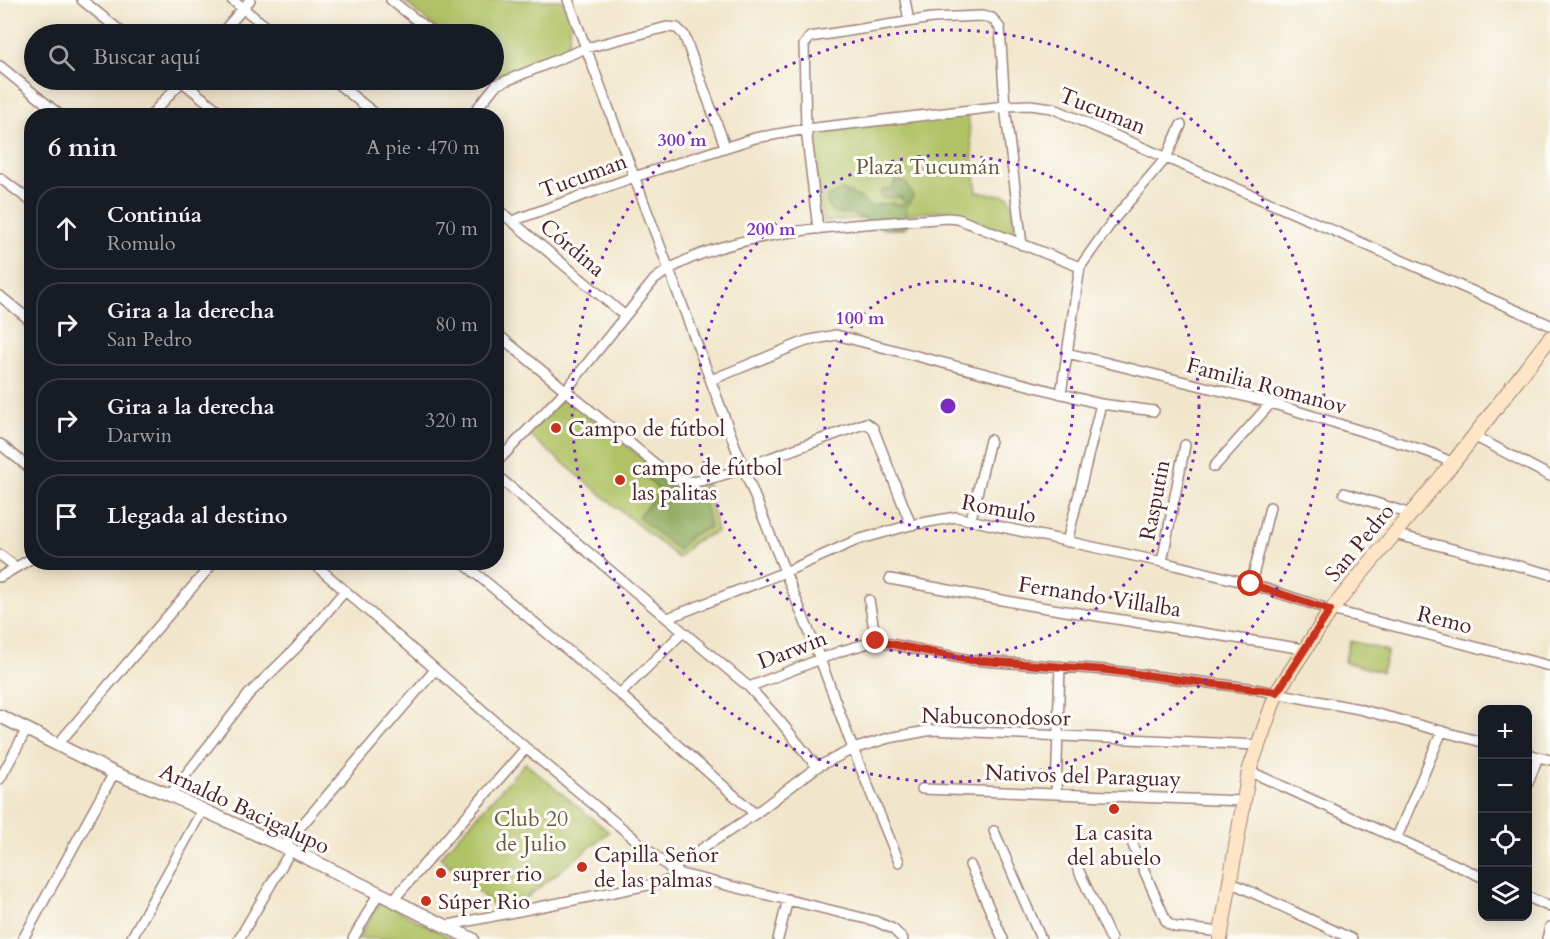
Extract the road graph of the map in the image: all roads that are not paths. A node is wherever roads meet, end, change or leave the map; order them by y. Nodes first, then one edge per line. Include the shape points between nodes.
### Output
1 (82, 0) edge
2 (232, 0) edge
3 (250, 0) edge
4 (392, 0) edge
5 (568, 0) edge
6 (905, 0) edge
7 (243, 9) junction
8 (909, 21) junction
9 (112, 24) edge
10 (230, 24) edge
11 (263, 24) edge
12 (422, 24) edge
13 (586, 48) junction
14 (0, 66) edge
15 (504, 78) edge
16 (24, 86) edge
17 (29, 90) edge
18 (173, 90) edge
19 (194, 90) edge
20 (346, 90) edge
21 (487, 90) edge
22 (1005, 106) junction
23 (51, 108) edge
24 (157, 108) edge
25 (215, 108) edge
26 (368, 108) edge
27 (476, 108) edge
28 (1181, 125) dead end
29 (806, 129) junction
30 (725, 146) junction
31 (1166, 158) junction
32 (633, 177) junction
33 (0, 178) edge
34 (24, 196) edge
35 (504, 214) edge
36 (513, 221) junction
37 (818, 229) junction
38 (1022, 245) junction
39 (1080, 267) junction
40 (668, 269) junction
41 (0, 296) edge
42 (624, 315) junction
43 (24, 316) edge
44 (1550, 325) edge
45 (1550, 338) edge
46 (504, 340) edge
47 (1067, 353) junction
48 (711, 380) junction
49 (566, 390) junction
50 (1061, 394) junction
51 (1270, 403) junction
52 (1101, 404) junction
53 (1154, 411) dead end
54 (1474, 436) junction
55 (990, 440) dead end
56 (0, 444) edge
57 (1185, 445) dead end
58 (504, 455) edge
59 (1453, 463) junction
60 (24, 464) edge
61 (743, 467) junction
62 (1214, 467) dead end
63 (1550, 476) edge
64 (504, 482) edge
65 (1344, 493) dead end
66 (1269, 507) dead end
67 (1411, 514) junction
68 (971, 519) junction
69 (910, 525) junction
70 (1394, 534) junction
71 (1067, 542) junction
72 (0, 555) edge
73 (24, 562) edge
74 (1162, 562) junction
75 (16, 567) junction
76 (207, 570) edge
77 (321, 570) edge
78 (472, 570) edge
79 (785, 572) junction
80 (1550, 574) edge
81 (0, 577) edge
82 (890, 579) dead end
83 (1251, 584) junction
84 (344, 592) junction
85 (869, 600) dead end
86 (1330, 610) junction
87 (668, 618) junction
88 (683, 632) junction
89 (876, 641) junction
90 (1304, 650) junction
91 (820, 659) junction
92 (1060, 666) junction
93 (1550, 666) edge
94 (435, 670) junction
95 (749, 687) junction
96 (1277, 692) junction
97 (620, 694) junction
98 (0, 716) edge
99 (27, 729) junction
100 (1442, 731) junction
101 (1057, 736) junction
102 (1478, 741) edge
103 (58, 744) junction
104 (1258, 744) junction
105 (526, 748) junction
106 (853, 749) junction
107 (1532, 755) edge
108 (1538, 757) junction
109 (1550, 760) edge
110 (817, 767) junction
111 (1249, 771) junction
112 (1532, 771) edge
113 (114, 772) junction
114 (0, 779) edge
115 (922, 789) dead end
116 (1056, 794) junction
117 (170, 795) junction
118 (1242, 801) junction
119 (202, 809) junction
120 (755, 814) junction
121 (994, 831) dead end
122 (1397, 837) junction
123 (1133, 845) dead end
124 (288, 848) junction
125 (899, 862) dead end
126 (970, 865) dead end
127 (1077, 867) dead end
128 (671, 869) junction
129 (681, 874) junction
130 (1478, 875) edge
131 (1230, 882) junction
132 (378, 894) junction
133 (788, 899) junction
134 (1532, 899) edge
135 (393, 900) junction
136 (1550, 907) edge
137 (444, 926) junction
138 (1550, 927) edge
139 (1221, 935) edge
140 (466, 938) edge
141 (23, 939) edge
142 (131, 939) edge
143 (239, 939) edge
144 (353, 939) edge
145 (778, 939) edge
146 (903, 939) edge
147 (1003, 939) edge
148 (1041, 939) edge
149 (1111, 939) edge
150 (1352, 939) edge
151 (1547, 939) edge

1 - 9 street
2 - 7 street
3 - 7 street
4 - 12 street
5 - 13 street
6 - 8 street
7 - 10 street
7 - 11 street
8 - 22 street via 992,18 1000,28
8 - 29 street via 807,39
13 - 15 street
13 - 30 street via 667,27 677,28 684,35
13 - 32 street
14 - 16 street
17 - 23 street
18 - 24 street
19 - 25 street
20 - 26 street
21 - 27 street
22 - 29 street, Tucuman
22 - 31 street, Tucuman via 1052,108
22 - 38 street
28 - 31 street
29 - 30 street, Tucuman
29 - 37 street
30 - 32 street, Tucuman
31 - 39 street via 1114,219
31 - 44 street, Tucuman
32 - 36 street, Tucuman
32 - 40 street
33 - 34 street
35 - 36 street, Córdina
36 - 42 street, Córdina
37 - 38 street via 948,218
37 - 40 street via 727,245
38 - 39 street
39 - 47 street
40 - 42 street
40 - 48 street
41 - 43 street
42 - 49 street
45 - 54 main road, San Pedro
46 - 49 street
47 - 50 street
47 - 51 street, Familia Romanov
48 - 50 street via 806,341 836,335
48 - 61 street
49 - 58 street
49 - 61 street via 673,478 689,483 704,481
50 - 52 street
51 - 59 street, Familia Romanov
51 - 62 street
52 - 53 street
52 - 71 street
54 - 59 main road, San Pedro
54 - 63 street
55 - 68 street
56 - 60 street
57 - 74 street, Rasputin
59 - 67 main road, San Pedro
61 - 69 street via 870,424
61 - 79 street
64 - 87 street
65 - 67 street
66 - 83 street
67 - 70 main road, San Pedro
68 - 69 street, Romulo via 950,517
68 - 71 street, Romulo
69 - 79 street, Romulo via 856,540
70 - 80 street
70 - 86 main road, San Pedro
71 - 74 street, Romulo
72 - 75 street
73 - 75 street
74 - 83 street, Romulo
75 - 81 street
76 - 103 street
77 - 84 street
78 - 97 street
79 - 87 street, Romulo
79 - 91 street
82 - 90 street, Fernando Villalba
83 - 86 street, Romulo
84 - 94 street
84 - 117 street via 296,648 242,701
85 - 89 street
86 - 90 main road, San Pedro
86 - 93 street, Remo
87 - 88 street
88 - 95 street
88 - 97 street
89 - 91 street, Darwin
89 - 92 street, Darwin via 970,660
90 - 96 main road, San Pedro
91 - 95 street, Darwin
91 - 106 street
92 - 96 street, Darwin
92 - 101 street
94 - 105 street
94 - 124 street
95 - 110 street
96 - 100 street, Darwin
96 - 104 main road, San Pedro
97 - 120 street
98 - 99 street, Arnaldo Bacigalupo
99 - 103 street, Arnaldo Bacigalupo
99 - 114 street
100 - 102 street, Darwin
100 - 122 street
101 - 104 street, Nabuconodosor
101 - 106 street, Nabuconodosor via 932,730
101 - 116 street
103 - 113 street, Arnaldo Bacigalupo
104 - 111 main road, San Pedro
105 - 128 street
105 - 135 street
106 - 110 street, Nabuconodosor
106 - 125 street
107 - 108 street
108 - 109 street
108 - 112 street
110 - 120 street, Nabuconodosor
111 - 118 main road, San Pedro
111 - 122 street
113 - 117 street, Arnaldo Bacigalupo
113 - 141 street
115 - 116 street, Nativos del Paraguay
116 - 118 street, Nativos del Paraguay
117 - 119 street, Arnaldo Bacigalupo
118 - 131 main road, San Pedro
119 - 124 street, Arnaldo Bacigalupo
119 - 142 street
120 - 128 street, Nabuconodosor
121 - 148 street
122 - 130 street
123 - 139 street via 1167,923
124 - 132 street, Arnaldo Bacigalupo
124 - 143 street
126 - 147 street
127 - 149 street
128 - 129 street
129 - 133 street
129 - 137 street via 668,881
131 - 139 main road, San Pedro
131 - 150 street
132 - 135 street, Arnaldo Bacigalupo
132 - 144 street
133 - 145 street
133 - 146 street via 875,921
134 - 136 street
135 - 137 street, Arnaldo Bacigalupo
137 - 140 street, Arnaldo Bacigalupo
138 - 151 street

